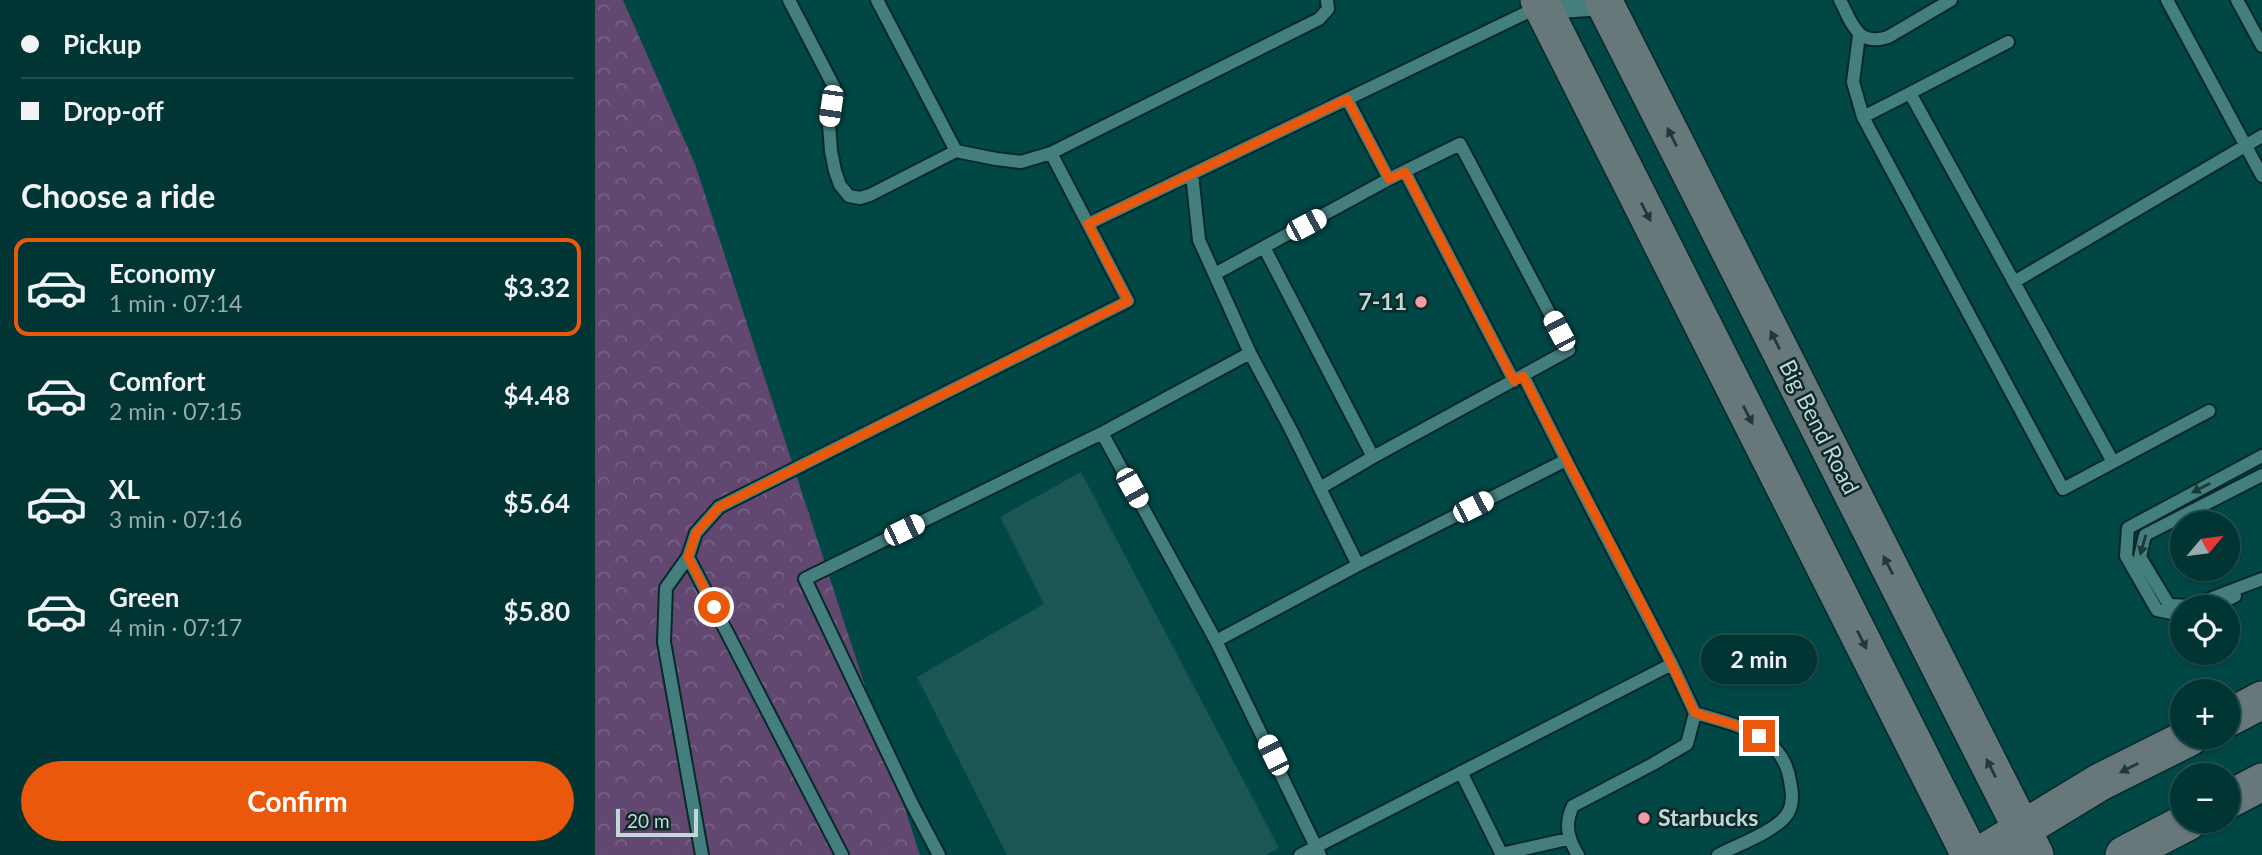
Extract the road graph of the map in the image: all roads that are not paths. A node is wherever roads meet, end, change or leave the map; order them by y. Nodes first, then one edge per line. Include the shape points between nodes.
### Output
1 (789, 0) edge
2 (877, 0) edge
3 (1327, 0) edge
4 (1840, 0) edge
5 (1951, 0) edge
6 (2167, 0) edge
7 (2237, 0) edge
8 (1605, 1) edge
9 (1543, 2) edge
10 (1859, 35) junction
11 (2008, 42) dead end
12 (2262, 46) edge
13 (1910, 93) junction
14 (1347, 99) junction
15 (1864, 117) junction
16 (2262, 136) edge
17 (2245, 146) junction
18 (956, 151) junction
19 (1051, 153) junction
20 (1405, 172) junction
21 (1192, 174) junction
22 (2262, 176) edge
23 (1389, 179) junction
24 (1442, 212) dead end
25 (1429, 218) junction
26 (1088, 224) junction
27 (1264, 247) junction
28 (1215, 274) junction
29 (1475, 274) dead end
30 (1462, 280) junction
31 (2014, 282) junction
32 (1489, 302) dead end
33 (1476, 309) junction
34 (1506, 334) dead end
35 (1493, 340) junction
36 (1250, 352) junction
37 (1519, 378) junction
38 (2209, 411) dead end
39 (1101, 433) junction
40 (2262, 456) edge
41 (1373, 457) junction
42 (1566, 460) junction
43 (2113, 462) junction
44 (2262, 475) edge
45 (1320, 488) junction
46 (688, 557) junction
47 (1358, 565) junction
48 (2262, 581) edge
49 (2236, 595) edge
50 (2170, 613) edge
51 (1216, 641) junction
52 (1672, 664) junction
53 (2262, 700) edge
54 (2240, 712) edge
55 (1695, 713) junction
56 (2170, 747) edge
57 (1461, 772) junction
58 (2262, 782) edge
59 (2240, 794) edge
60 (2170, 831) edge
61 (1569, 839) junction
62 (2028, 842) edge
63 (1318, 851) edge
64 (1502, 854) edge
65 (702, 855) edge
66 (842, 855) edge
67 (939, 855) edge
68 (1300, 855) edge
69 (1578, 855) edge
70 (1718, 855) edge
71 (1970, 855) edge
72 (1980, 855) edge
73 (2124, 855) edge

1 - 18 lane via 834,87 831,151 840,185 849,196 870,195
2 - 18 lane
3 - 19 lane via 1328,9 1319,19
4 - 10 lane
5 - 10 lane via 1888,37 1868,40
6 - 17 lane
7 - 12 lane
8 - 9 street
62 -> 8 main road, Big Bend Road
9 - 14 lane
9 -> 71 main road
10 - 15 lane via 1853,82
11 - 13 lane
13 - 15 lane
13 - 31 lane
14 - 21 lane
14 - 23 lane
15 - 43 lane via 2063,489
16 - 17 lane
17 - 22 lane
17 - 31 lane
18 - 19 lane via 1021,162
19 - 26 lane
20 - 23 lane
20 - 25 lane
20 - 37 lane via 1460,144 1496,223 1569,350
21 - 26 lane
21 - 28 lane via 1199,240
23 - 27 lane
24 - 25 lane
25 - 30 lane via 1451,245
26 - 46 lane via 1128,301 719,507 696,533
27 - 28 lane
27 - 41 lane
28 - 36 lane
29 - 30 lane
30 - 33 lane
31 - 43 lane
32 - 33 lane
33 - 35 lane
34 - 35 lane
35 - 37 lane
36 - 39 lane
36 - 45 lane
37 - 41 lane
37 - 42 lane
38 - 43 lane
39 - 51 lane
39 - 67 lane via 805,579
40 -> 50 lane via 2128,528 2126,556 2157,611
41 - 45 lane
42 - 47 lane
42 - 52 lane
44 -> 48 lane via 2145,535 2140,557 2169,605 2190,606
45 - 47 lane
46 - 65 lane via 666,588 664,642
46 - 66 lane
47 - 51 lane
48 - 49 lane
51 - 63 lane
52 - 55 lane
52 - 57 lane
53 - 54 main road
55 - 61 lane via 1687,744 1573,806 1567,817
55 - 70 lane via 1745,728 1773,744 1789,773 1793,798 1787,813 1775,826
56 -> 62 main road via 2099,782
57 - 63 lane
57 - 64 lane
58 - 59 main road
60 - 73 main road
61 - 64 lane
61 - 69 lane
62 - 72 main road
63 - 68 lane

